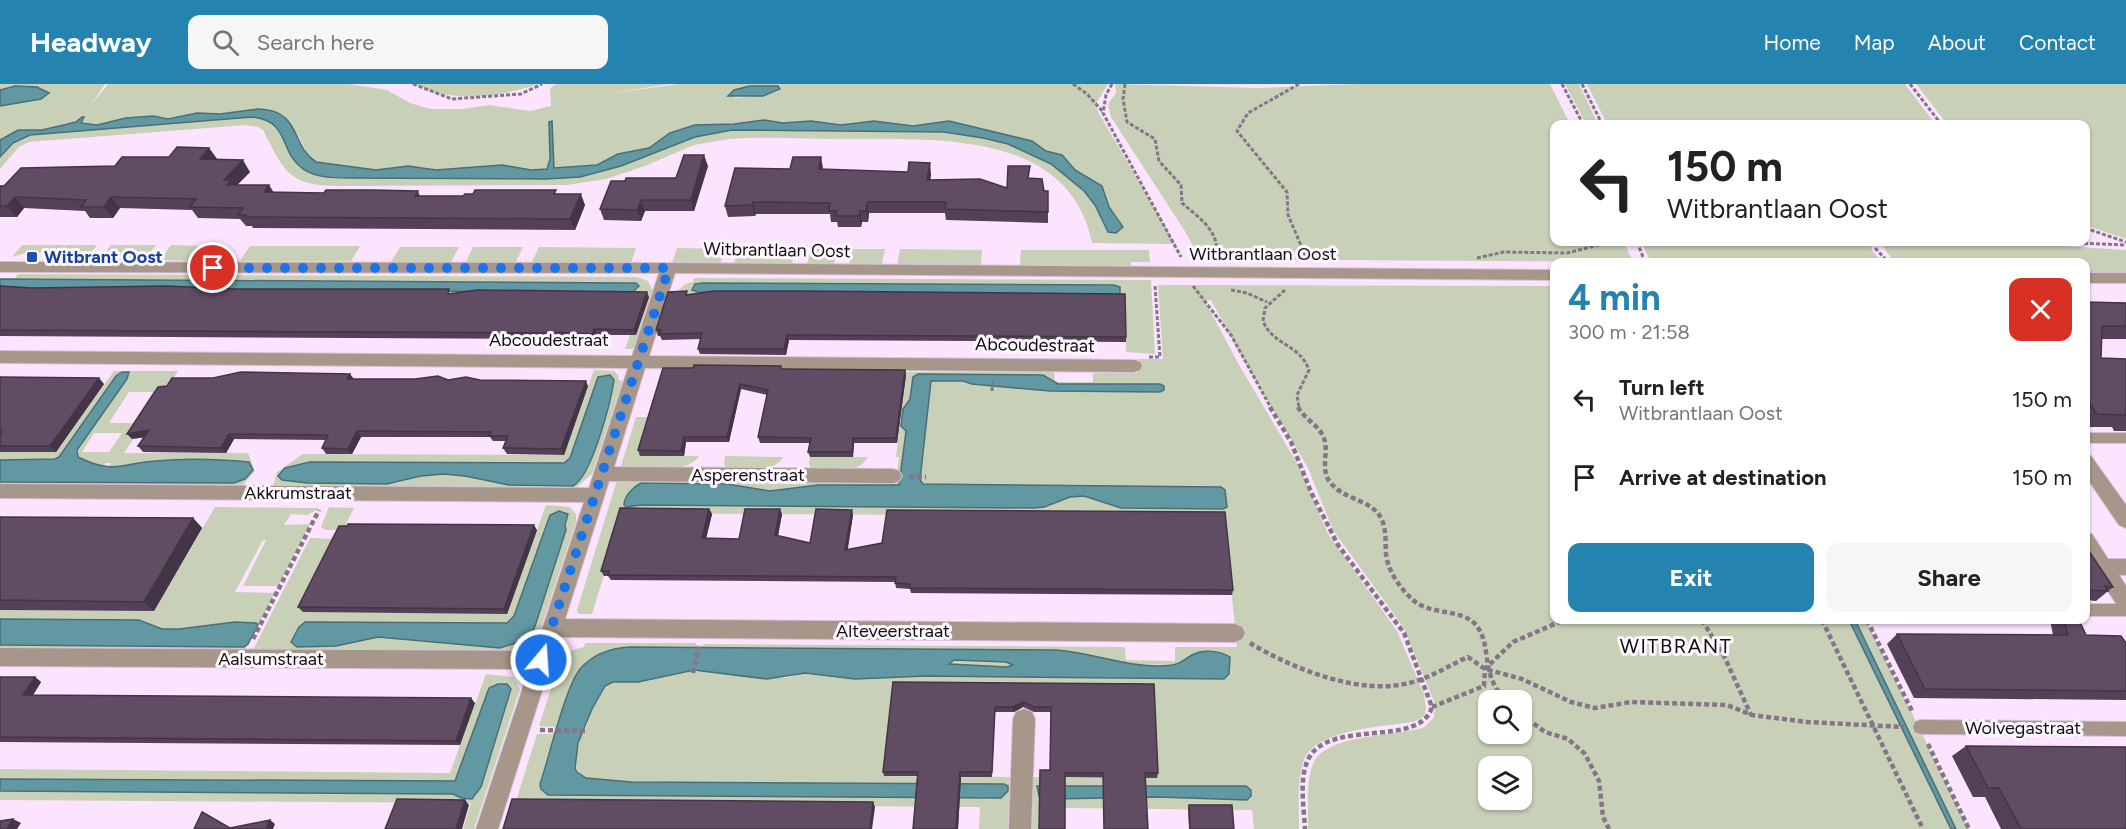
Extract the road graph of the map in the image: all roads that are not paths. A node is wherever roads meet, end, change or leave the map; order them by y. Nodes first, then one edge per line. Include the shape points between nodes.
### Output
1 (0, 267) edge
2 (669, 268) junction
3 (1550, 275) edge
4 (2090, 278) edge
5 (2126, 278) edge
6 (0, 357) edge
7 (639, 360) junction
8 (1134, 366) road end
9 (2090, 438) edge
10 (2126, 438) edge
11 (2090, 468) edge
12 (602, 474) junction
13 (893, 476) dead end
14 (0, 491) edge
15 (595, 495) junction
16 (2126, 520) edge
17 (2090, 548) edge
18 (2103, 567) junction
19 (2126, 567) edge
20 (2126, 602) edge
21 (2090, 610) edge
22 (2126, 610) edge
23 (552, 628) junction
24 (1235, 633) road end
25 (0, 657) edge
26 (541, 660) junction
27 (1024, 719) dead end
28 (1920, 727) road end
29 (2126, 729) edge
30 (487, 829) edge
31 (1020, 829) edge

1 - 2 street, Witbrantlaan Oost
2 - 3 street, Witbrantlaan Oost
2 - 7 street
4 - 5 street
6 - 7 street, Abcoudestraat
7 - 8 street, Abcoudestraat
7 - 12 street
9 - 10 lane
11 - 16 street
12 - 13 street, Asperenstraat
12 - 15 street
14 - 15 street, Akkrumstraat
15 - 23 street
17 - 18 street
18 - 19 street
18 - 20 street
21 - 22 lane
23 - 24 street, Alteveerstraat
23 - 26 street
25 - 26 street, Aalsumstraat
26 - 30 street
27 - 31 street
28 - 29 lane, Wolvegastraat

